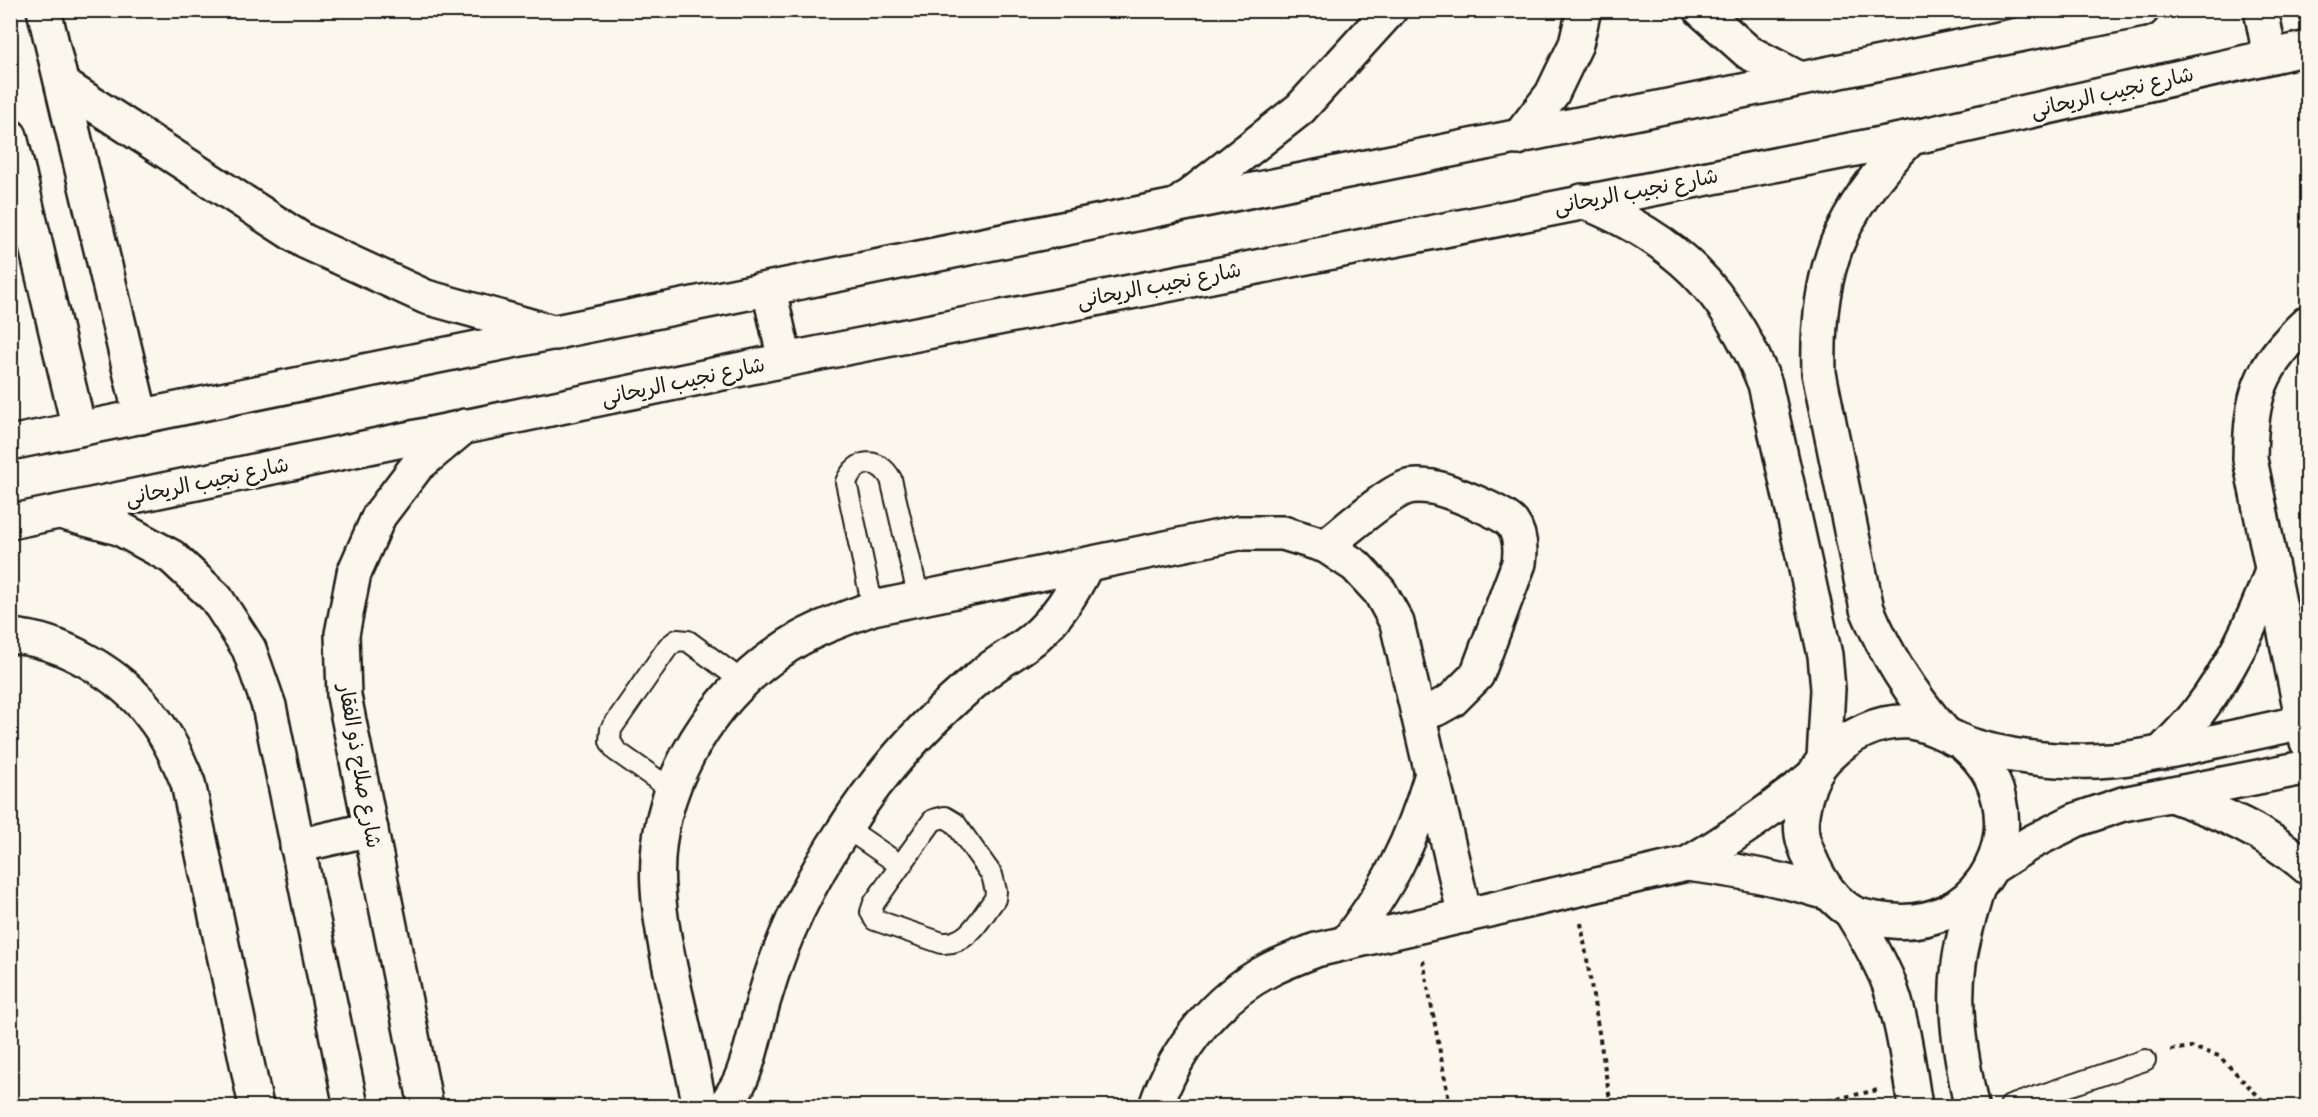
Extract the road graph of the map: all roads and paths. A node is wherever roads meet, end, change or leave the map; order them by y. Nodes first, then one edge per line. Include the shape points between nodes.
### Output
1 (44, 10) edge
2 (1390, 10) edge
3 (1584, 10) edge
4 (1701, 10) edge
5 (2142, 10) edge
6 (2261, 10) edge
7 (2307, 48) edge
8 (2270, 56) junction
9 (1800, 79) junction
10 (62, 84) junction
11 (10, 136) edge
12 (1518, 138) junction
13 (1911, 138) junction
14 (1582, 201) junction
15 (1179, 204) junction
16 (769, 290) junction
17 (2307, 322) edge
18 (556, 333) junction
19 (785, 360) junction
20 (141, 417) junction
21 (465, 426) junction
22 (79, 429) junction
23 (10, 443) edge
24 (60, 512) junction
25 (10, 522) edge
26 (1326, 546) junction
27 (1086, 566) junction
28 (2272, 571) junction
29 (919, 599) junction
30 (873, 608) junction
31 (10, 636) edge
32 (742, 681) junction
33 (1418, 714) junction
34 (2305, 733) edge
35 (1952, 736) junction
36 (2161, 753) junction
37 (2307, 766) edge
38 (1819, 767) junction
39 (1432, 775) junction
40 (672, 790) junction
41 (2171, 795) junction
42 (845, 827) junction
43 (371, 829) junction
44 (297, 846) junction
45 (1687, 864) junction
46 (900, 865) junction
47 (2307, 868) edge
48 (1985, 878) junction
49 (1575, 890) junction
50 (1841, 903) junction
51 (1465, 916) junction
52 (1418, 926) junction
53 (1347, 942) junction
54 (2145, 1060) joint
55 (1913, 1095) edge
56 (256, 1107) edge
57 (351, 1107) edge
58 (426, 1107) edge
59 (700, 1107) edge
60 (725, 1107) edge
61 (1156, 1107) edge
62 (1450, 1107) edge
63 (1611, 1107) edge
64 (1802, 1107) edge
65 (1971, 1107) edge
66 (2010, 1107) edge
67 (2268, 1107) edge

1 - 10 street
2 - 15 street via 1300,109
3 - 12 street via 1576,44 1552,94
4 - 9 street via 1748,52
5 - 9 street
6 - 8 street
7 - 8 street, شارع نجيب الريحانى
8 - 13 street, شارع نجيب الريحانى
9 - 12 street
10 - 18 street via 304,241 426,297
10 - 20 street
11 - 22 street
12 - 15 street
13 - 14 street, شارع نجيب الريحانى
13 - 35 street via 1862,194 1830,262 1818,336 1819,373 1867,609 1898,674 1918,703
14 - 19 street, شارع نجيب الريحانى
14 - 38 street via 1643,230 1695,270 1730,314 1753,352 1766,384 1825,655 1828,689
15 - 16 street
16 - 18 street
16 - 19 street
17 - 28 street via 2284,344 2262,378 2251,418 2250,459
18 - 20 street
19 - 21 street, شارع نجيب الريحانى
20 - 22 street
21 - 24 street, شارع نجيب الريحانى
21 - 43 street, شارع صلاح ذو الفقار via 417,466 379,516 354,573 342,634 344,696
22 - 23 street
24 - 25 street, شارع نجيب الريحانى
24 - 44 street via 119,528 163,552 216,598 249,649 268,706
26 - 27 street via 1283,533 1239,533
26 - 33 street via 1356,566 1380,592 1397,623
26 - 33 street via 1392,495 1420,486 1504,515 1513,525 1519,537 1519,563 1477,675 1452,700
27 - 29 street
27 - 42 street via 1055,618 981,675 931,721 885,772
28 - 34 street
28 - 36 street via 2254,621 2228,669 2198,713
29 - 30 street
29 - 30 lane via 891,479 877,464 867,463 850,473 846,482
30 - 32 street via 822,627 780,651
31 - 56 street via 55,646 91,662 151,714 173,747 188,783
32 - 40 street via 713,713
32 - 40 lane via 688,641 677,640 668,647 611,729 610,741 616,752
33 - 39 street
34 - 36 street
35 - 36 street via 2010,754 2060,761 2111,760
35 - 38 street via 1911,722 1879,725 1848,737
35 - 48 street via 1978,757 2000,800 2000,846
37 - 41 street
38 - 45 street via 1773,808
38 - 50 street via 1803,806 1802,838 1812,868
39 - 51 street
39 - 53 street via 1400,864
40 - 59 street via 661,837 658,886 663,934
41 - 47 street via 2218,811 2262,834
41 - 48 street via 2123,804 2076,820 2032,842
42 - 46 lane
42 - 60 street via 787,936 740,1082
43 - 44 street
43 - 58 street, شارع صلاح ذو الفقار
44 - 57 street
45 - 49 street
45 - 50 street via 1785,880
46 - 46 lane via 933,820 951,819 992,875 995,899 964,939 957,942 942,943 875,920 871,907
48 - 50 street via 1958,906 1934,918 1879,920
48 - 65 street via 1966,925 1959,964 1959,1044
49 - 51 street
49 - 63 path
50 - 55 street via 1871,944 1887,978
51 - 52 street
52 - 53 street
52 - 62 path
53 - 61 street via 1269,970 1226,999 1191,1037 1164,1082
54 - 66 lane
54 - 67 path via 2165,1051 2191,1047 2219,1056
55 - 64 path

